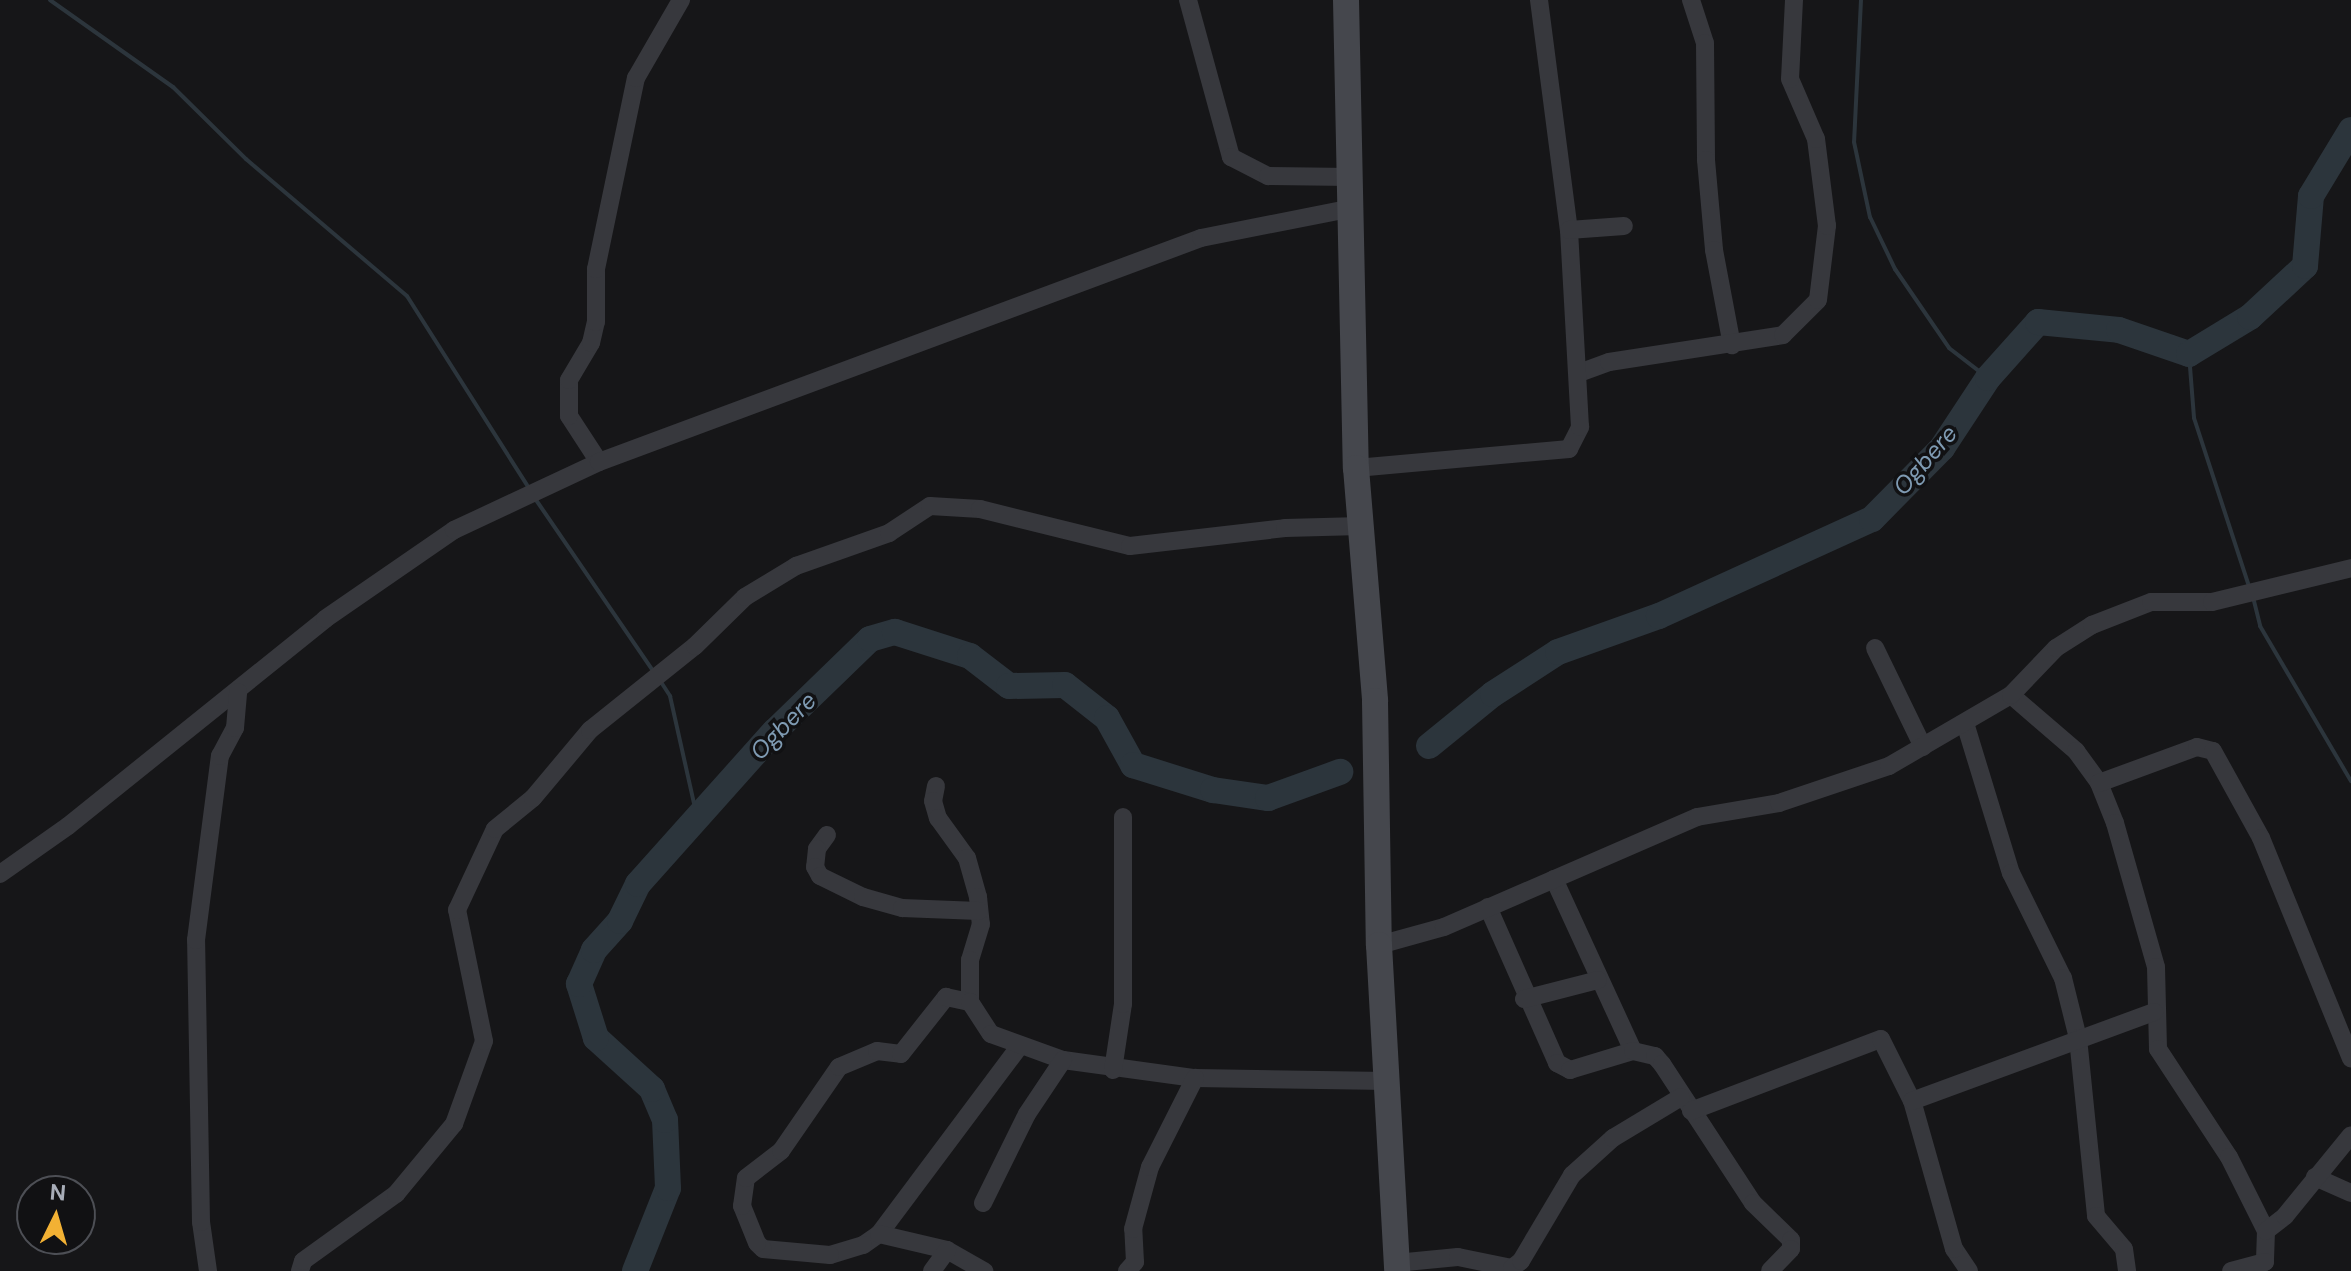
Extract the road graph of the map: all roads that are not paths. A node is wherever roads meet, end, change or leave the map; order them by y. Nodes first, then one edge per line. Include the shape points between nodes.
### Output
1 (681, 0) edge
2 (1188, 0) edge
3 (1346, 0) edge
4 (1539, 0) edge
5 (1691, 0) edge
6 (1794, 0) edge
7 (1351, 177) junction
8 (1352, 208) junction
9 (1624, 226) dead end
10 (1569, 230) junction
11 (1732, 345) junction
12 (1579, 373) junction
13 (599, 462) junction
14 (1356, 468) junction
15 (1361, 526) junction
16 (2351, 568) edge
17 (1875, 648) dead end
18 (238, 692) junction
19 (2011, 695) junction
20 (1965, 723) junction
21 (1923, 747) junction
22 (2099, 783) junction
23 (936, 786) dead end
24 (1123, 817) dead end
25 (827, 835) dead end
26 (0, 874) edge
27 (1554, 879) junction
28 (1488, 907) junction
29 (979, 911) junction
30 (1379, 945) junction
31 (1598, 980) junction
32 (1524, 999) junction
33 (970, 1002) junction
34 (2154, 1012) junction
35 (2078, 1038) junction
36 (1019, 1047) junction
37 (1633, 1051) junction
38 (2351, 1058) edge
39 (1063, 1060) junction
40 (1113, 1070) junction
41 (1195, 1078) junction
42 (1387, 1081) junction
43 (1912, 1101) junction
44 (1686, 1104) junction
45 (2351, 1135) edge
46 (2315, 1177) junction
47 (2351, 1193) edge
48 (983, 1203) dead end
49 (2266, 1231) junction
50 (879, 1234) junction
51 (947, 1250) junction
52 (1397, 1267) edge
53 (2253, 1269) edge
54 (208, 1271) edge
55 (300, 1271) edge
56 (932, 1271) edge
57 (984, 1271) edge
58 (1127, 1271) edge
59 (1770, 1271) edge
60 (1969, 1271) edge
61 (2127, 1271) edge
62 (2231, 1271) edge

1 - 13 street via 636,78 596,269 596,322 591,343 569,380 569,416
2 - 7 street via 1231,157 1268,176
3 - 7 main road
4 - 10 street
5 - 11 street via 1705,43 1707,175
6 - 11 street via 1790,79 1820,156 1826,267 1818,300 1783,335
7 - 8 main road
8 - 13 street via 1201,238
8 - 14 main road
9 - 10 street
10 - 12 street
11 - 12 street via 1609,362
12 - 14 street via 1580,427 1569,449
13 - 18 street via 454,530 325,619
14 - 15 main road
15 - 30 main road via 1375,701
15 - 55 street via 1285,528 1130,546 980,509 930,506 889,533 796,566 745,597 695,646 590,730 533,798 495,829 457,910 484,1041 454,1124 396,1194 303,1261
16 - 19 street via 2212,602 2151,602 2092,625 2056,648
17 - 21 street
18 - 26 street
18 - 54 street via 235,728 220,756 196,940 201,1222
19 - 20 street
19 - 22 street via 2066,740
20 - 21 street
20 - 35 street via 2011,873 2063,978
21 - 27 street via 1841,786 1674,825
22 - 34 street via 2143,907 2156,967
22 - 38 street via 2197,747 2213,751 2261,838
23 - 29 street via 938,818 967,858
24 - 40 street via 1123,1004
25 - 29 street via 817,849 815,867 820,876 848,890 902,908
27 - 28 street
27 - 31 street
28 - 30 street via 1444,927
28 - 32 street
29 - 33 street via 970,960
30 - 42 main road
31 - 32 street
31 - 37 street via 1610,994
32 - 37 street via 1548,1053 1570,1070
33 - 36 street via 991,1034
33 - 50 street via 946,997 901,1054 877,1051 839,1067 781,1151 746,1178 742,1206 763,1249 830,1255
34 - 35 street
34 - 49 street via 2165,1066 2229,1157
35 - 43 street via 2009,1069
35 - 61 street via 2096,1216 2124,1249
36 - 39 street
36 - 50 street
37 - 44 street via 1655,1056
39 - 40 street
39 - 48 street via 1027,1114
40 - 41 street
41 - 42 street
41 - 58 street via 1150,1167 1133,1229 1135,1262
42 - 52 main road
43 - 44 street via 1881,1039
43 - 60 street via 1954,1249
44 - 52 street via 1613,1138 1572,1175 1512,1268 1458,1257
44 - 59 street via 1753,1203 1791,1240 1791,1249
45 - 46 street
46 - 47 street
46 - 49 street
49 - 53 street via 2265,1262
50 - 51 street
51 - 56 street
51 - 57 street
53 - 62 street

